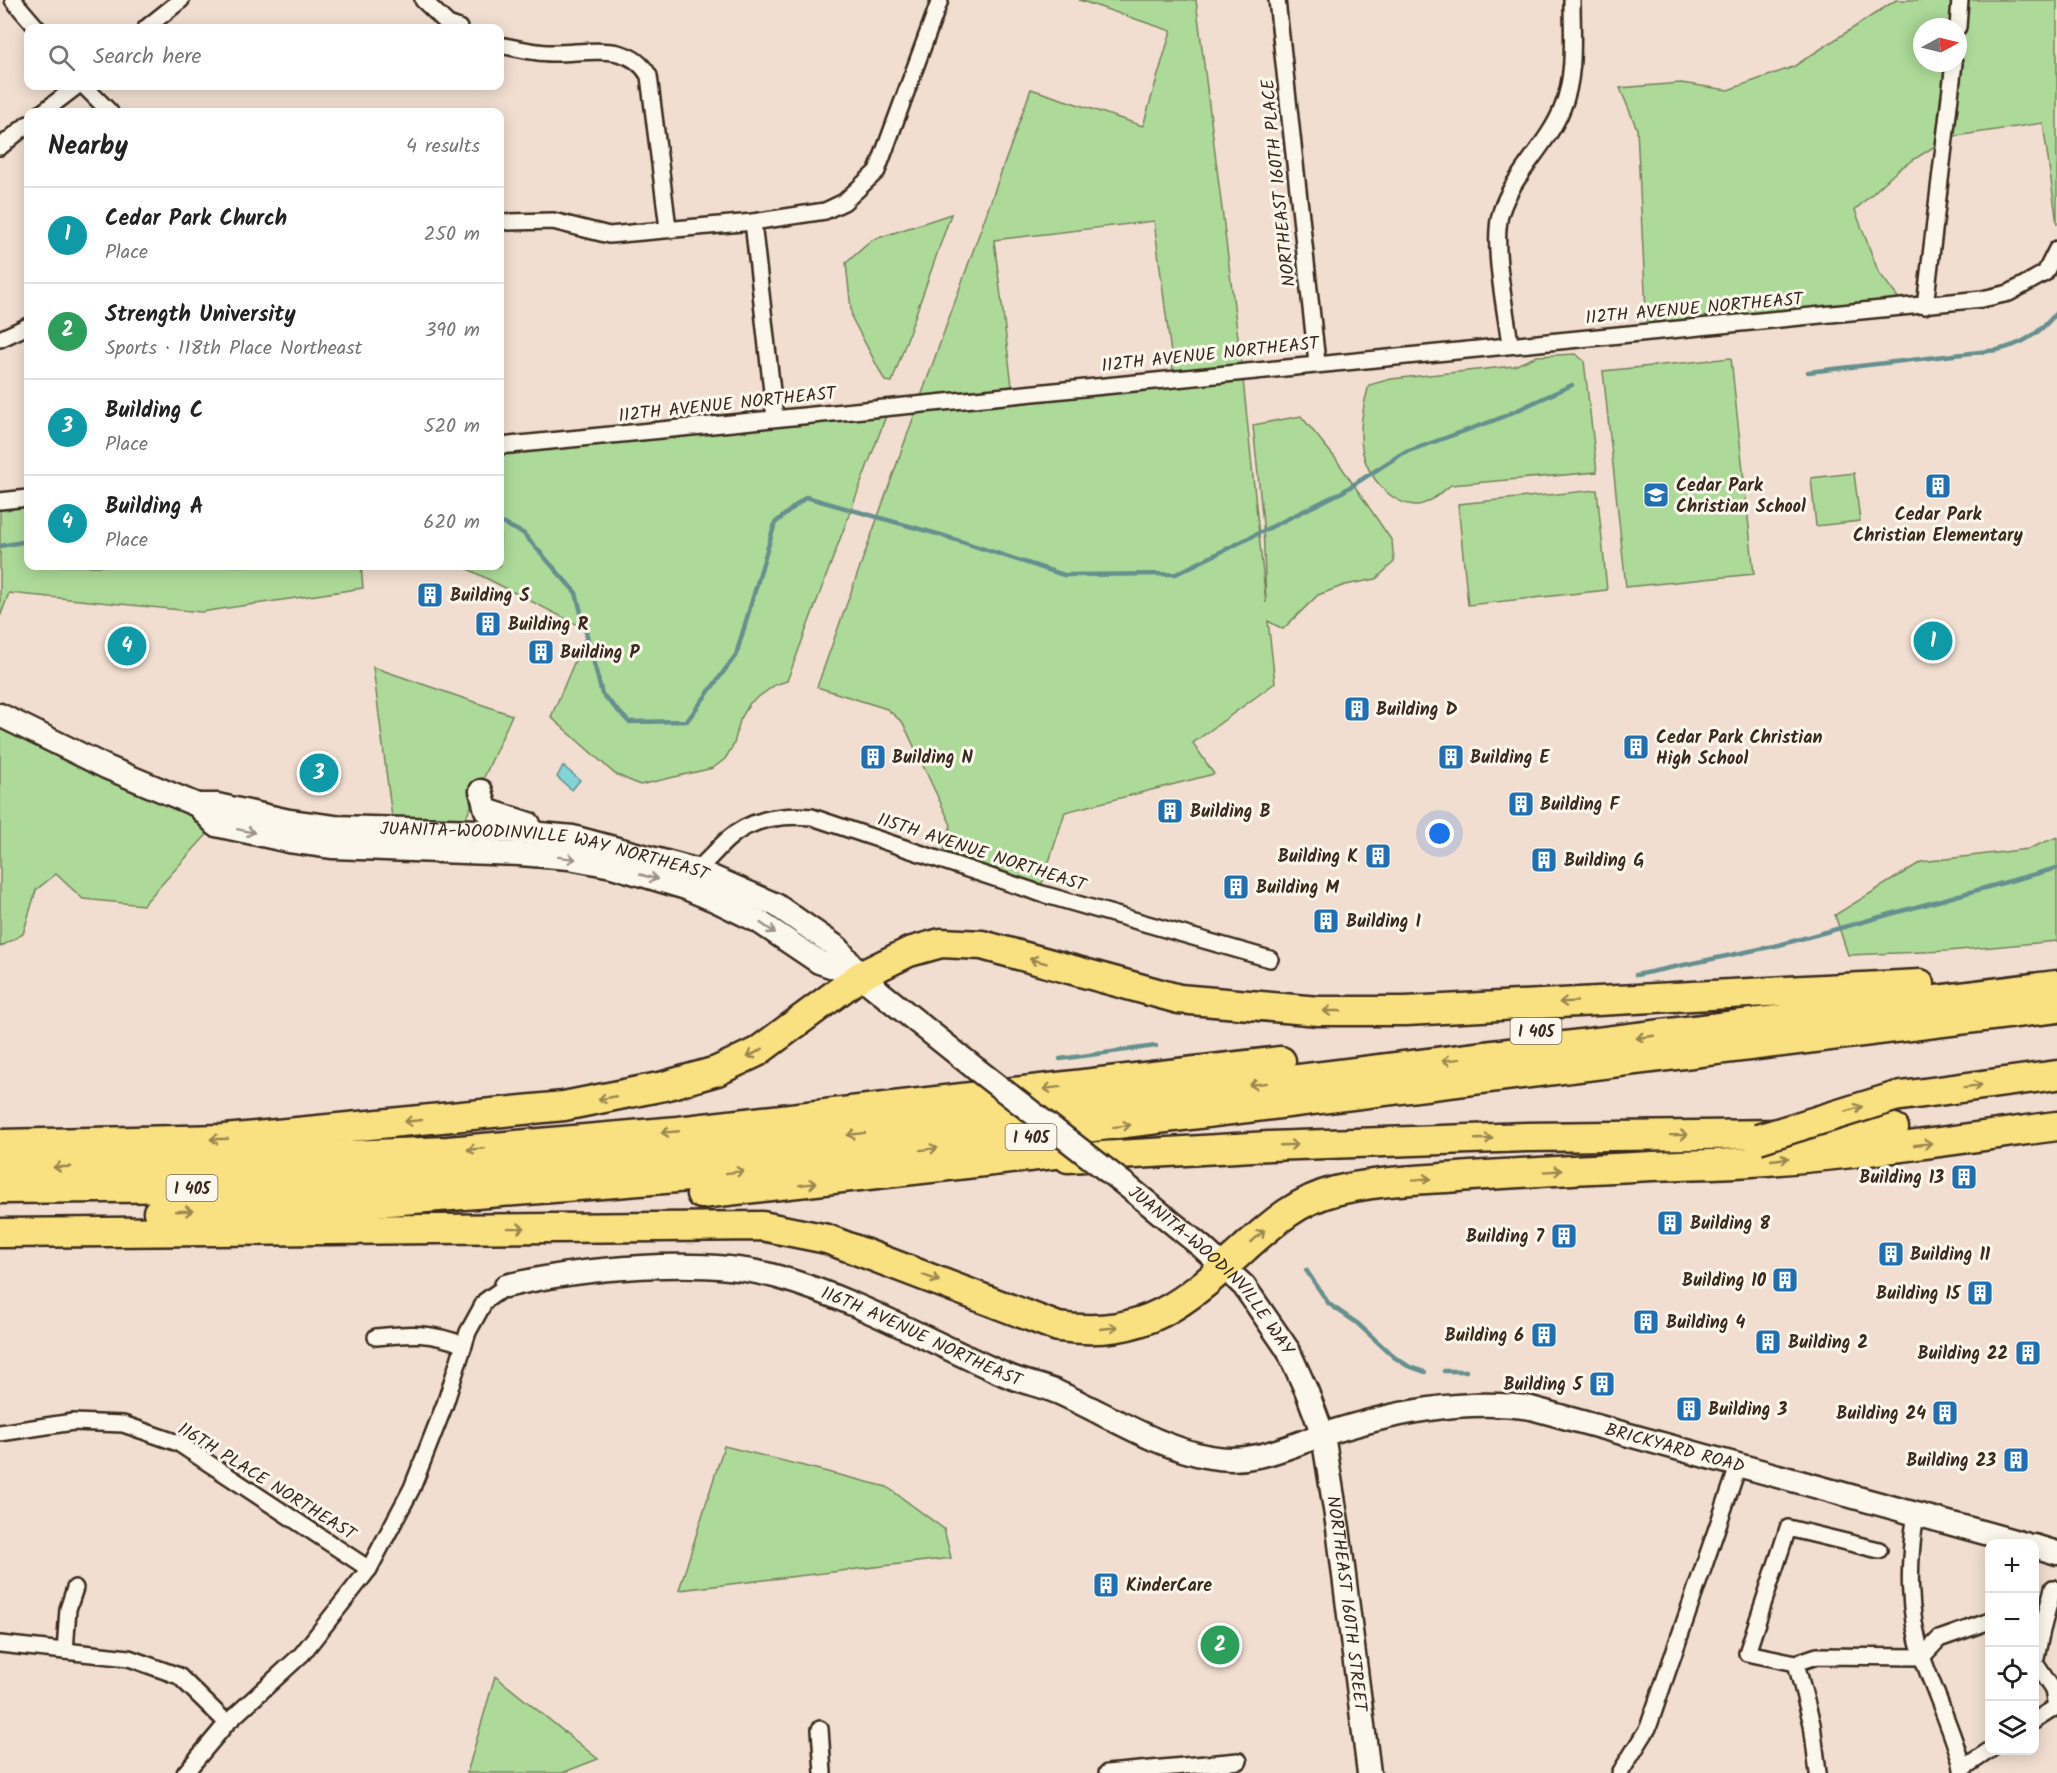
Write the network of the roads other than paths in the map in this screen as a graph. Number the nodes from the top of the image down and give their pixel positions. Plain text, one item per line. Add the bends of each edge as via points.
1 (13, 0) edge
2 (181, 0) edge
3 (423, 0) edge
4 (940, 0) edge
5 (1277, 0) edge
6 (1572, 0) edge
7 (1960, 0) edge
8 (1959, 18) edge
9 (34, 24) edge
10 (151, 24) edge
11 (440, 24) edge
12 (504, 46) edge
13 (1953, 72) edge
14 (72, 90) edge
15 (88, 90) edge
16 (48, 108) edge
17 (106, 108) edge
18 (24, 127) edge
19 (0, 147) edge
20 (508, 222) dead end
21 (753, 222) junction
22 (668, 228) junction
23 (2057, 249) edge
24 (2051, 276) edge
25 (1925, 306) junction
26 (24, 328) edge
27 (0, 339) edge
28 (1510, 344) junction
29 (1317, 362) junction
30 (775, 418) junction
31 (504, 446) edge
32 (24, 498) edge
33 (0, 501) edge
34 (0, 715) edge
35 (481, 791) dead end
36 (197, 805) junction
37 (355, 828) junction
38 (573, 837) junction
39 (437, 849) junction
40 (696, 870) junction
41 (1270, 959) dead end
42 (2057, 966) edge
43 (860, 976) junction
44 (1920, 984) junction
45 (2057, 985) edge
46 (2057, 1008) edge
47 (2057, 1023) edge
48 (976, 1069) joint
49 (2057, 1075) edge
50 (2057, 1107) edge
51 (2057, 1126) edge
52 (0, 1144) edge
53 (979, 1163) junction
54 (121, 1165) junction
55 (1637, 1165) junction
56 (0, 1169) edge
57 (0, 1189) edge
58 (83, 1189) junction
59 (0, 1215) edge
60 (206, 1231) junction
61 (0, 1233) edge
62 (1225, 1266) junction
63 (506, 1286) joint
64 (376, 1336) dead end
65 (464, 1345) junction
66 (0, 1433) edge
67 (1323, 1434) junction
68 (1739, 1464) junction
69 (1916, 1513) junction
70 (2007, 1539) edge
71 (2039, 1548) edge
72 (1880, 1550) dead end
73 (2057, 1553) edge
74 (369, 1569) junction
75 (75, 1588) dead end
76 (2053, 1588) dead end
77 (1985, 1623) edge
78 (2039, 1631) edge
79 (0, 1644) edge
80 (2037, 1647) edge
81 (65, 1651) junction
82 (1922, 1657) junction
83 (1797, 1663) junction
84 (2055, 1689) edge
85 (2039, 1718) edge
86 (227, 1723) junction
87 (820, 1729) dead end
88 (1985, 1754) edge
89 (1239, 1761) dead end
90 (1963, 1771) edge
91 (1144, 1772) edge
92 (185, 1773) edge
93 (823, 1773) edge
94 (1107, 1773) edge
95 (1369, 1773) edge
96 (1620, 1773) edge
97 (1818, 1773) edge

1 - 9 street
2 - 10 street
3 - 11 street
4 - 21 street via 877,171 844,202 825,211
5 - 29 street, NORTHEAST 160TH PLACE
6 - 28 street via 1572,54 1562,110 1500,213 1498,239
7 - 8 street
12 - 22 street via 548,53 617,52 642,62 649,76
13 - 25 street
14 - 16 street
15 - 17 street
18 - 19 street
20 - 22 street via 553,220 609,235
21 - 22 street
21 - 30 street
23 - 24 street
24 - 25 street, 112TH AVENUE NORTHEAST via 2009,293
25 - 28 street, 112TH AVENUE NORTHEAST
26 - 27 street
28 - 29 street, 112TH AVENUE NORTHEAST
29 - 30 street, 112TH AVENUE NORTHEAST
30 - 31 street, 112TH AVENUE NORTHEAST
32 - 33 street
34 - 36 main road, JUANITA-WOODINVILLE WAY NORTHEAST via 106,767
35 - 38 main road via 486,810
36 - 37 main road, JUANITA-WOODINVILLE WAY NORTHEAST
36 -> 39 main road, JUANITA-WOODINVILLE WAY NORTHEAST via 216,825 289,841 333,847
37 - 38 main road, JUANITA-WOODINVILLE WAY NORTHEAST
37 - 39 main road via 381,836 422,840
38 - 39 main road via 534,844 455,841
38 - 40 main road, JUANITA-WOODINVILLE WAY NORTHEAST
39 -> 43 main road, JUANITA-WOODINVILLE WAY NORTHEAST via 569,858 686,888 758,921 819,962
40 - 41 street, 115TH AVENUE NORTHEAST via 729,838 766,818 812,817 1039,893
40 - 43 main road, JUANITA-WOODINVILLE WAY NORTHEAST via 776,905 838,948
42 - 44 highway, I 405
44 -> 43 highway via 1406,1011 1319,1011 1179,999 962,942 909,952
43 - 48 main road, JUANITA-WOODINVILLE WAY NORTHEAST
43 -> 52 highway via 757,1053 717,1071 575,1104 225,1139
44 -> 54 highway, I 405 via 678,1131 448,1152
45 -> 58 highway, I 405 via 692,1153 302,1182
59 -> 46 highway, I 405 via 340,1205 689,1177
47 - 53 highway, I 405
48 - 62 main road, JUANITA-WOODINVILLE WAY, bridge
55 -> 49 highway, bridge via 1731,1147 1894,1097
53 -> 50 highway via 1292,1145 1880,1130
55 -> 51 highway via 1714,1164 1823,1154
60 -> 53 highway, I 405 via 753,1190
54 -> 56 highway, I 405
54 - 58 highway, I 405
62 -> 55 highway via 1281,1215 1333,1192 1392,1181
57 - 58 highway, I 405
60 - 61 highway, I 405
60 -> 62 highway via 762,1226 827,1239 1058,1327 1086,1330 1157,1317 1196,1293
62 - 67 main road, JUANITA-WOODINVILLE WAY via 1244,1286 1288,1350
63 - 65 street via 485,1301
63 - 67 main road, 116TH AVENUE NORTHEAST via 589,1272 685,1265 777,1277 852,1303 1009,1376 1056,1392 1185,1450 1238,1459 1283,1451
64 - 65 street via 438,1335
65 - 74 street via 412,1488
66 - 74 street, 116TH PLACE NORTHEAST via 73,1422 123,1424 178,1443
67 - 68 main road, BRICKYARD ROAD via 1401,1413 1504,1404
67 - 95 main road, NORTHEAST 160TH STREET
68 - 69 main road, BRICKYARD ROAD
68 - 96 street via 1648,1728
69 - 70 main road, BRICKYARD ROAD
69 - 82 street via 1909,1557 1909,1591
71 - 73 main road
72 - 83 street via 1788,1528 1747,1653
74 - 86 street via 302,1654
75 - 81 street via 68,1609
76 - 78 street
77 - 82 street via 1939,1639
79 - 81 street
80 - 84 street via 2035,1663
81 - 86 street via 129,1658 179,1676
82 - 83 street via 1817,1656
82 - 90 street
83 - 97 street via 1812,1724
84 - 85 street via 2055,1707
86 - 92 street
87 - 93 street
88 - 90 street
89 - 91 street
91 - 94 street

